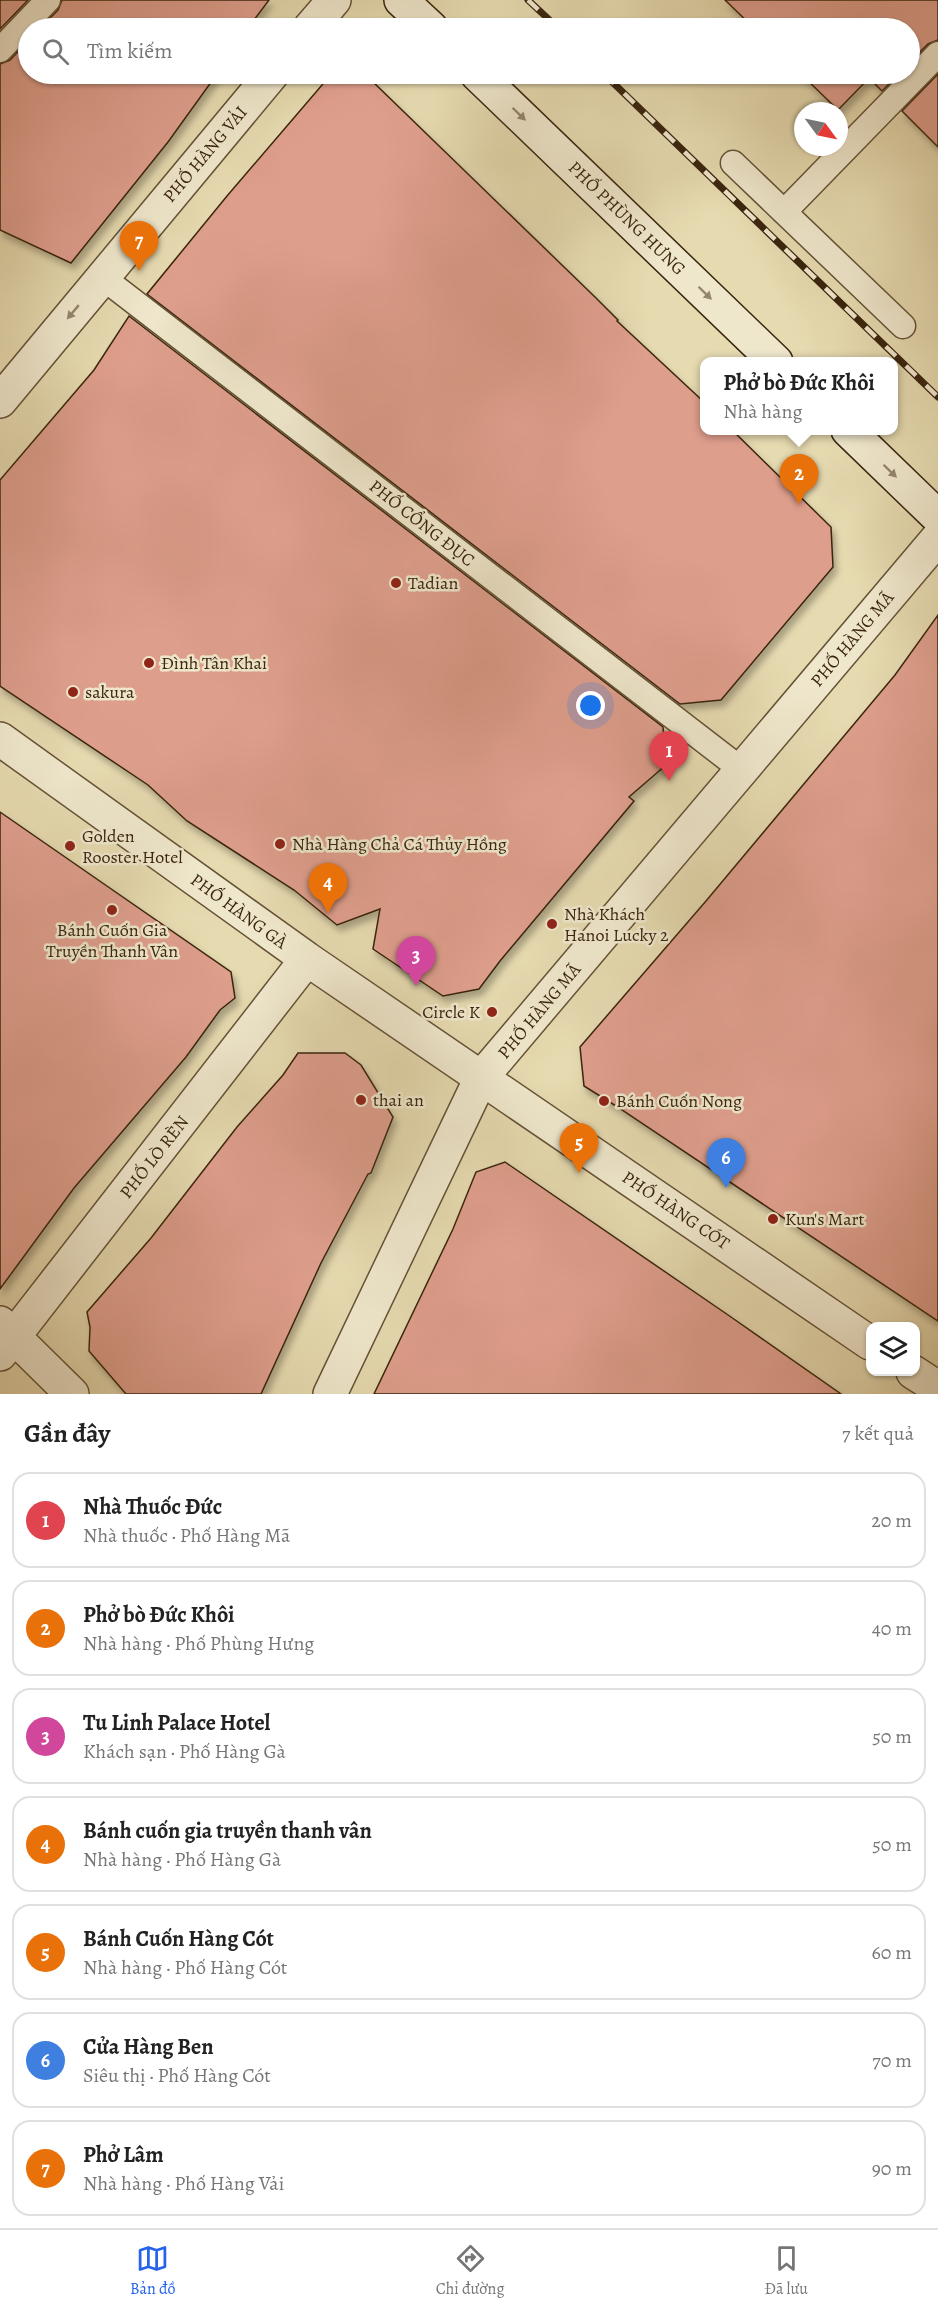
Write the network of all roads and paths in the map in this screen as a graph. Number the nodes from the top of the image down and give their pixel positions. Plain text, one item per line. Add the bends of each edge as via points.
1 (48, 0) edge
2 (334, 0) edge
3 (401, 0) edge
4 (31, 18) edge
5 (319, 18) edge
6 (420, 18) edge
7 (18, 31) edge
8 (0, 50) edge
9 (938, 54) edge
10 (920, 72) edge
11 (264, 84) edge
12 (487, 84) edge
13 (909, 84) edge
14 (734, 163) dead end
15 (784, 212) junction
16 (102, 278) junction
17 (903, 326) dead end
18 (771, 357) edge
19 (0, 401) edge
20 (853, 435) edge
21 (938, 518) edge
22 (938, 538) edge
23 (0, 739) edge
24 (742, 770) junction
25 (307, 959) junction
26 (482, 1078) junction
27 (5, 1338) edge
28 (866, 1339) edge
29 (920, 1376) edge
30 (938, 1388) edge
31 (72, 1394) edge
32 (330, 1394) edge

1 - 4 lane
2 - 5 street
3 - 6 street
7 - 8 lane
9 - 10 lane
11 - 16 street, PHỐ HÀNG VẢI
12 -> 18 street, PHỐ PHÙNG HƯNG
13 - 15 lane
14 - 15 lane
15 - 17 lane
16 -> 19 street, PHỐ HÀNG VẢI
16 - 24 lane, PHỐ CỔNG ĐỤC
20 -> 21 street
22 - 24 street, PHỐ HÀNG MÃ
23 - 25 street, PHỐ HÀNG GÀ
24 - 26 street, PHỐ HÀNG MÃ
25 - 26 street, PHỐ HÀNG GÀ
25 - 27 street, PHỐ LÒ RÈN
26 - 28 street, PHỐ HÀNG CÓT
26 - 32 street, PHỐ HÀNG MÃ
27 - 31 street
29 - 30 street

